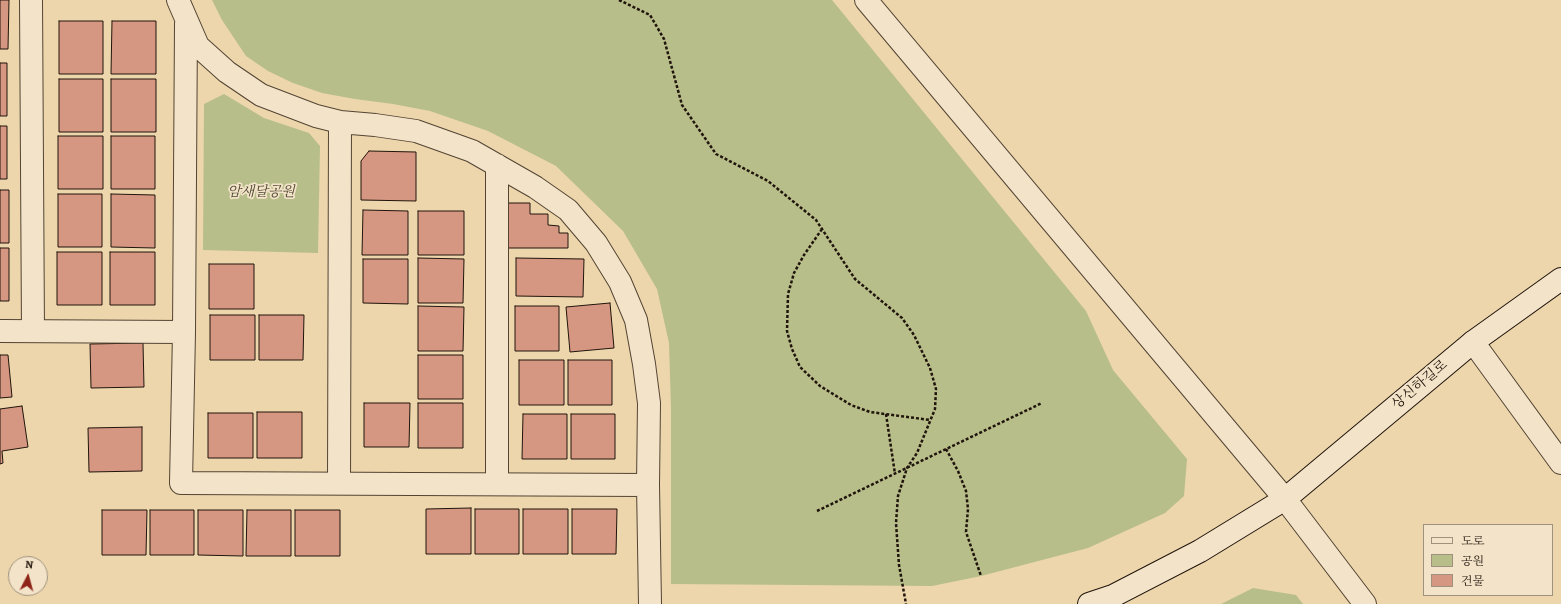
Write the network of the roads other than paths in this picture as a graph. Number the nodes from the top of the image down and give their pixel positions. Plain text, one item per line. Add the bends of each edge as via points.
1 (31, 0) edge
2 (866, 0) edge
3 (182, 10) edge
4 (340, 122) junction
5 (496, 165) junction
6 (1561, 279) edge
7 (0, 331) edge
8 (33, 331) junction
9 (184, 332) junction
10 (1473, 342) junction
11 (1561, 463) edge
12 (339, 483) junction
13 (497, 484) junction
14 (648, 484) junction
15 (1285, 499) junction
16 (650, 604) edge
17 (1089, 604) edge
18 (1365, 604) edge

1 - 8 street
2 - 15 street
3 - 4 street via 198,46 227,72 261,95 316,116
3 - 9 street
4 - 5 street via 416,131 472,151
4 - 12 street
5 - 13 street
5 - 14 street via 535,187 568,210 596,243 620,282 636,320 644,364 649,403
6 - 10 street, 상신하길로
7 - 8 street
8 - 9 street
9 - 12 street via 182,483
10 - 11 street
10 - 15 street, 상신하길로
12 - 13 street
13 - 14 street
14 - 16 street
15 - 17 street, 상신하길로 via 1200,551 1114,596
15 - 18 street

